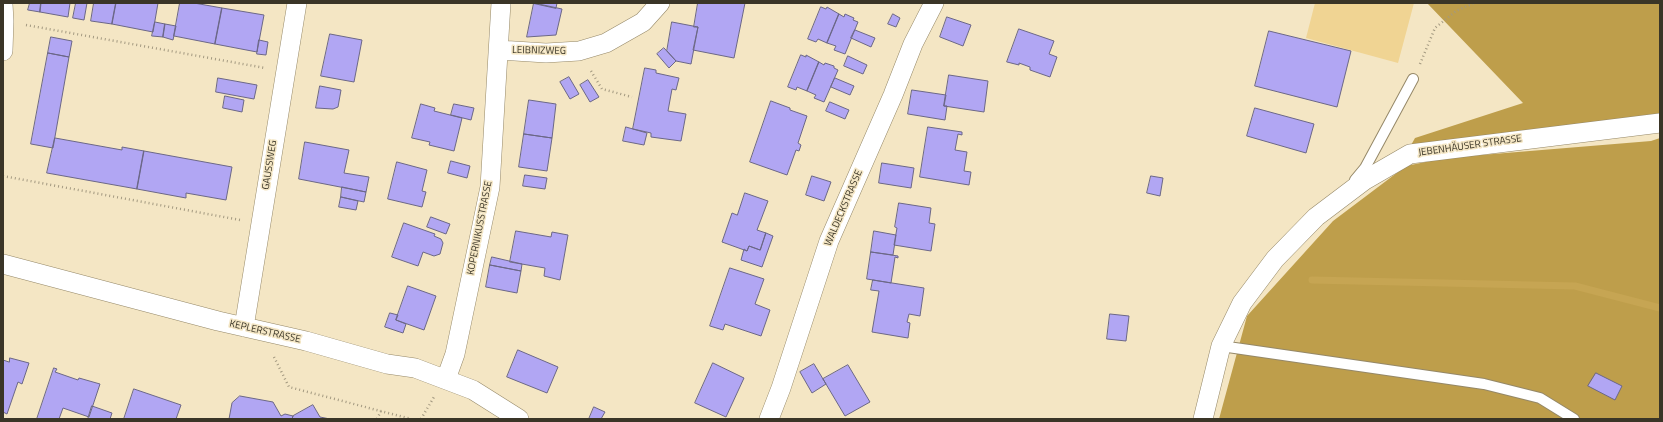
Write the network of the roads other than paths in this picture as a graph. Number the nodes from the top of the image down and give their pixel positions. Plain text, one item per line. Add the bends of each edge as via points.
1 (297, 3) edge
2 (501, 3) edge
3 (660, 3) edge
4 (934, 3) edge
5 (4, 12) edge
6 (499, 50) junction
7 (3, 51) edge
8 (1413, 79) road end
9 (1660, 122) edge
10 (1316, 217) junction
11 (3, 264) edge
12 (252, 329) junction
13 (1221, 346) junction
14 (446, 379) junction
15 (518, 419) edge
16 (769, 419) edge
17 (1203, 419) edge
18 (1574, 419) edge

1 - 12 street, GAUSSWEG via 260,224
2 - 6 street, KOPERNIKUSSTRASSE
3 - 6 street, LEIBNIZWEG via 643,22 606,43 579,51 546,53
4 - 16 street, WALDECKSTRASSE via 913,44 829,241
5 - 7 street
6 - 14 street, KOPERNIKUSSTRASSE via 490,187 455,354
8 - 10 lane via 1365,168
9 - 10 street, JEBENHÄUSER STRASSE via 1410,154 1365,180
10 - 13 street, JEBENHÄUSER STRASSE via 1275,259 1242,303
11 - 12 street, KEPLERSTRASSE
12 - 14 street, KEPLERSTRASSE via 387,364 416,368
13 - 17 street, JEBENHÄUSER STRASSE
13 - 18 lane via 1484,384 1540,398
14 - 15 street, KEPLERSTRASSE via 473,390

